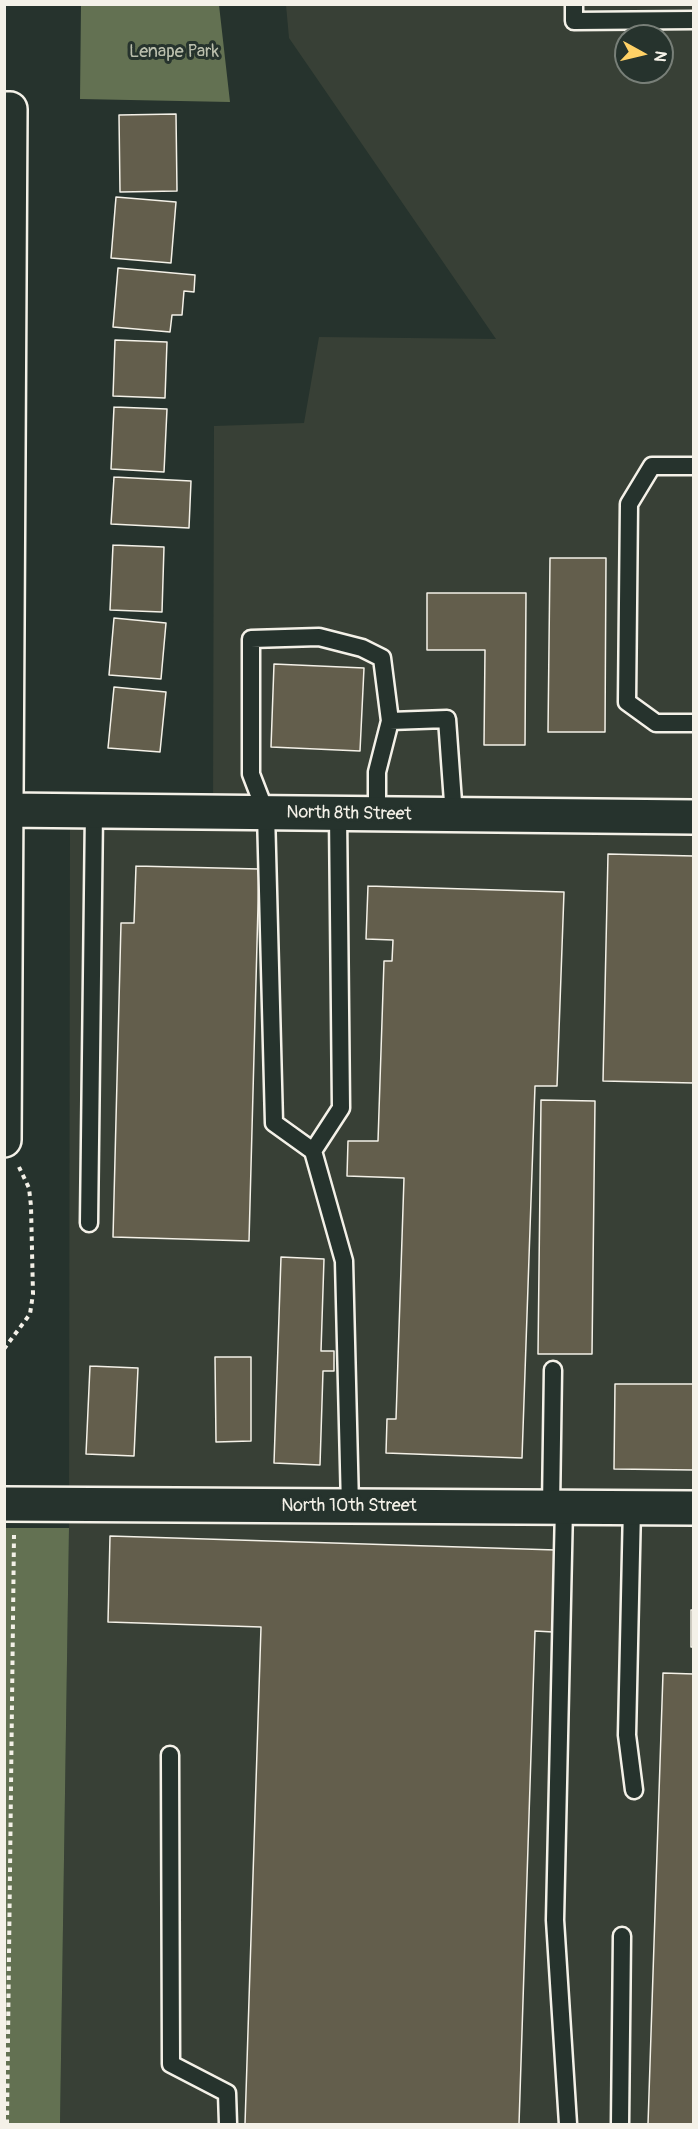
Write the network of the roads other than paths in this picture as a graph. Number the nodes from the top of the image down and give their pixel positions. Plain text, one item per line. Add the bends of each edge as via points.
1 (574, 4) edge
2 (693, 20) edge
3 (7, 109) edge
4 (6, 463) edge
5 (693, 466) edge
6 (390, 721) junction
7 (693, 723) edge
8 (6, 810) edge
9 (94, 811) junction
10 (266, 813) junction
11 (338, 814) junction
12 (378, 815) junction
13 (454, 816) junction
14 (693, 817) edge
15 (8, 1150) edge
16 (313, 1151) junction
17 (89, 1223) dead end
18 (553, 1370) dead end
19 (9, 1504) edge
20 (350, 1506) junction
21 (557, 1507) junction
22 (632, 1508) junction
23 (693, 1508) edge
24 (170, 1755) dead end
25 (634, 1790) dead end
26 (622, 1936) dead end
27 (228, 2124) edge
28 (568, 2124) edge
29 (620, 2124) edge

1 - 2 lane via 574,21
3 - 4 street
4 - 8 street
5 - 7 lane via 652,466 629,504 627,702 656,723
6 - 10 lane via 382,658 362,648 319,637 251,639 251,774
6 - 12 lane via 377,772
6 - 13 lane via 447,718
8 - 9 street, North 8th Street
8 - 15 street
9 - 10 street, North 8th Street
9 - 17 lane
10 - 11 street, North 8th Street
10 - 16 lane via 273,1124
11 - 12 street, North 8th Street
11 - 16 lane via 341,1108
12 - 13 street, North 8th Street
13 - 14 street, North 8th Street
16 - 20 lane via 344,1261
18 - 21 lane
19 - 20 street, North 10th Street
20 - 21 street, North 10th Street
21 - 22 street, North 10th Street
21 - 28 lane via 555,1920
22 - 23 street, North 10th Street
22 - 25 lane via 627,1735
24 - 27 lane via 171,2064 227,2093
26 - 29 lane

